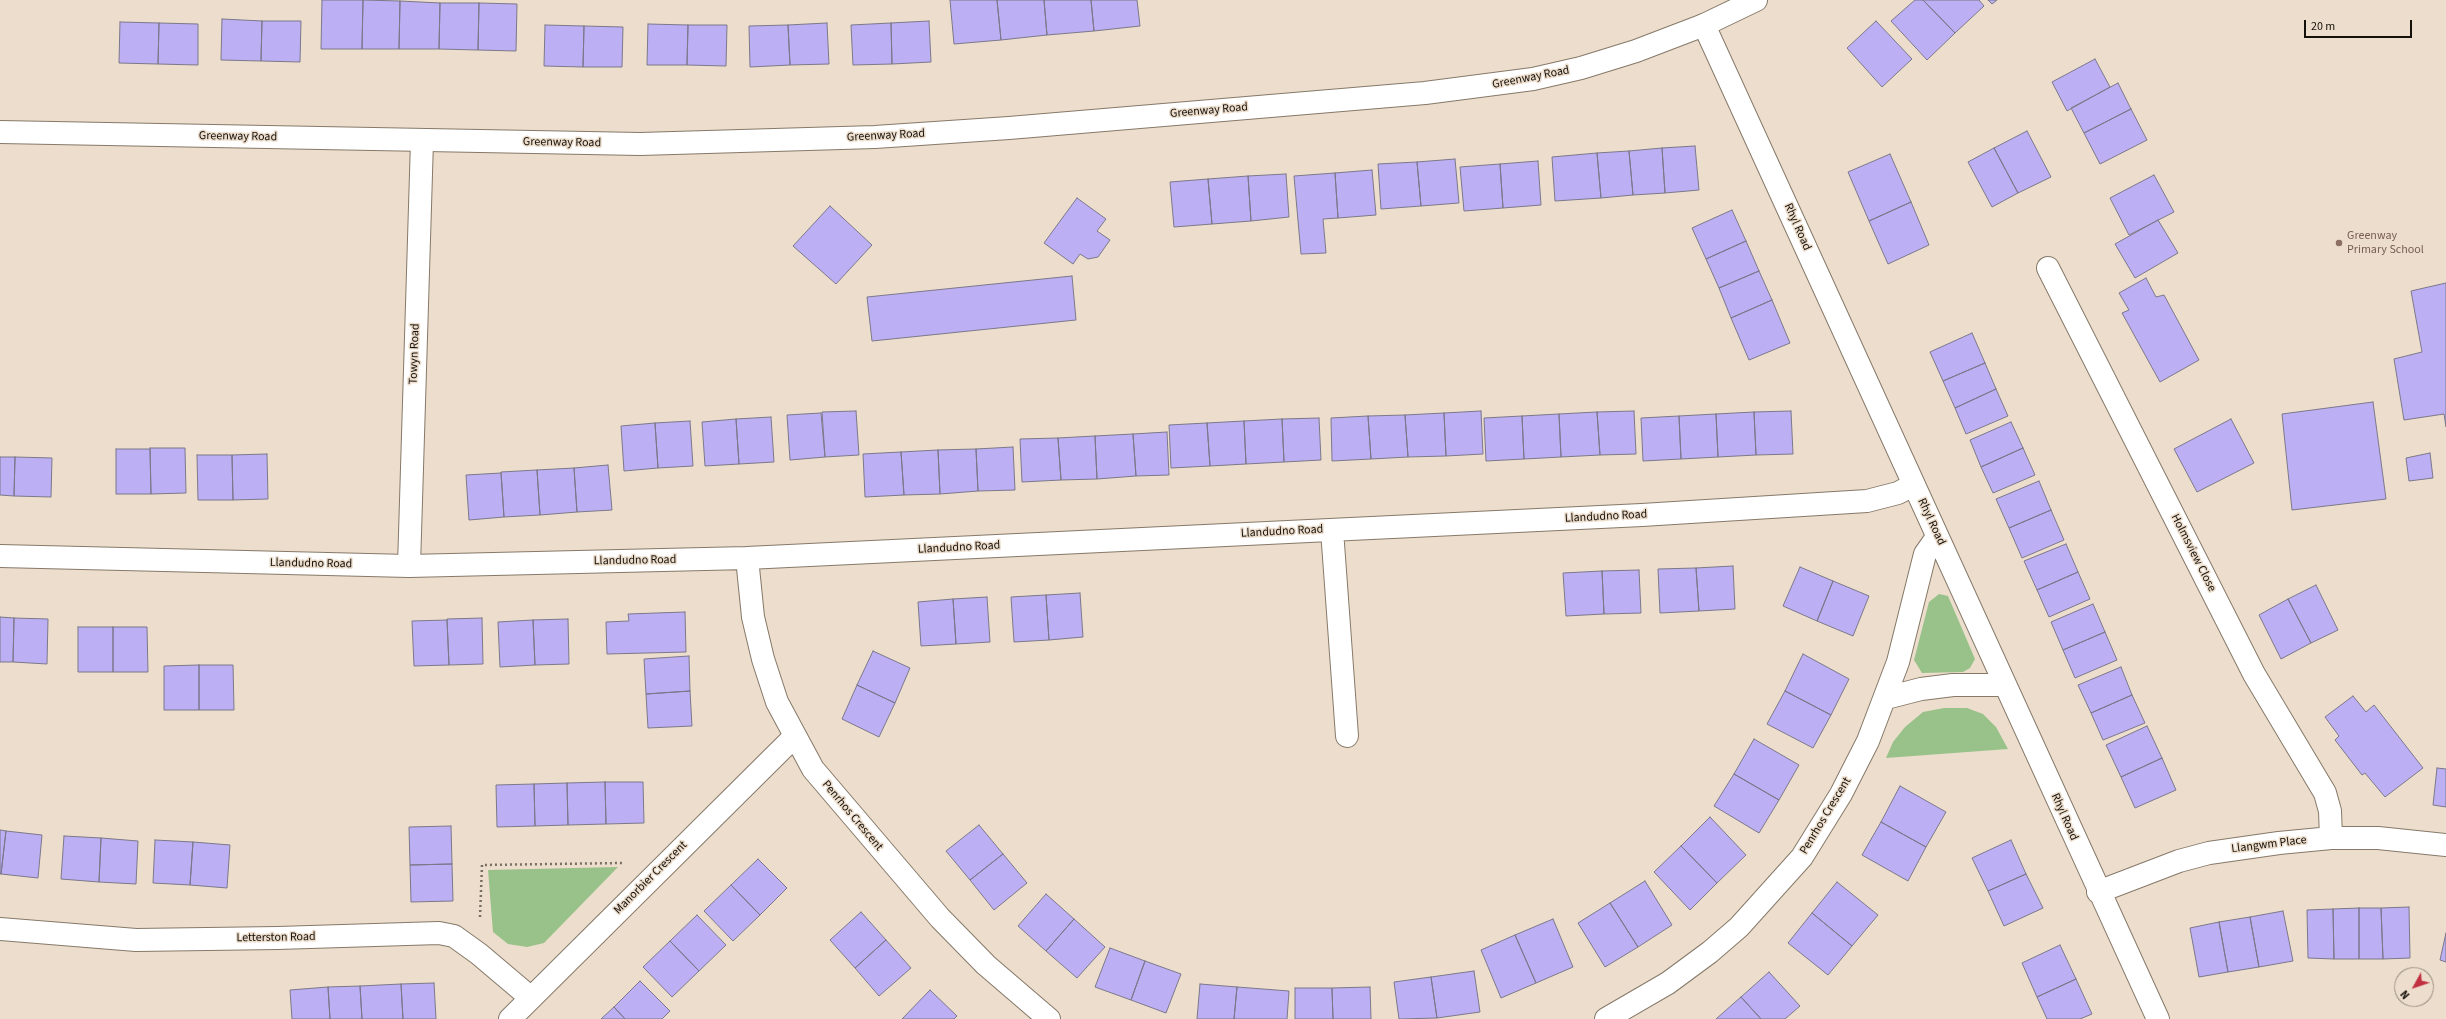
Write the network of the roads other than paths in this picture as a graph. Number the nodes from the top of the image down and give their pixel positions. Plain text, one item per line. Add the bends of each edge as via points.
1 (1756, 0) edge
2 (1704, 25) junction
3 (0, 132) edge
4 (422, 141) junction
5 (2048, 268) dead end
6 (1914, 485) junction
7 (1332, 530) junction
8 (1937, 537) junction
9 (0, 556) edge
10 (747, 558) junction
11 (409, 566) junction
12 (2005, 686) junction
13 (1886, 698) junction
14 (1347, 736) dead end
15 (794, 737) junction
16 (2331, 838) junction
17 (2446, 845) edge
18 (2098, 892) junction
19 (0, 929) edge
20 (530, 998) junction
21 (510, 1019) edge
22 (1049, 1019) edge
23 (1606, 1019) edge
24 (2158, 1019) edge

1 - 2 street, Greenway Road
2 - 4 street, Greenway Road via 1581,68 1494,86 1016,128 867,138 640,144
2 - 6 street, Rhyl Road
3 - 4 street, Greenway Road
4 - 11 street, Towyn Road
5 - 16 street, Holmsview Close via 2254,674 2325,793 2330,811
6 - 7 street, Llandudno Road via 1898,493 1867,501
6 - 8 street, Rhyl Road
7 - 10 street, Llandudno Road
7 - 14 street
8 - 12 street, Rhyl Road
8 - 13 street, Penrhos Crescent via 1925,554 1907,629
9 - 11 street, Llandudno Road
10 - 11 street, Llandudno Road
10 - 15 street, Penrhos Crescent via 753,617 763,658 777,702
12 - 13 street via 1953,685 1916,690
12 - 18 street, Rhyl Road
13 - 23 street, Penrhos Crescent via 1857,765 1802,857 1739,927 1710,952 1668,983
15 - 20 street, Manorbier Crescent
15 - 22 street, Penrhos Crescent via 813,769 834,796 940,918 986,965
16 - 17 street, Llangwm Place via 2378,838
16 - 18 street, Llangwm Place via 2209,853 2179,861
18 - 24 street, Rhyl Road
19 - 20 street, Letterston Road via 136,940 439,933 454,936
20 - 21 street, Manorbier Crescent

